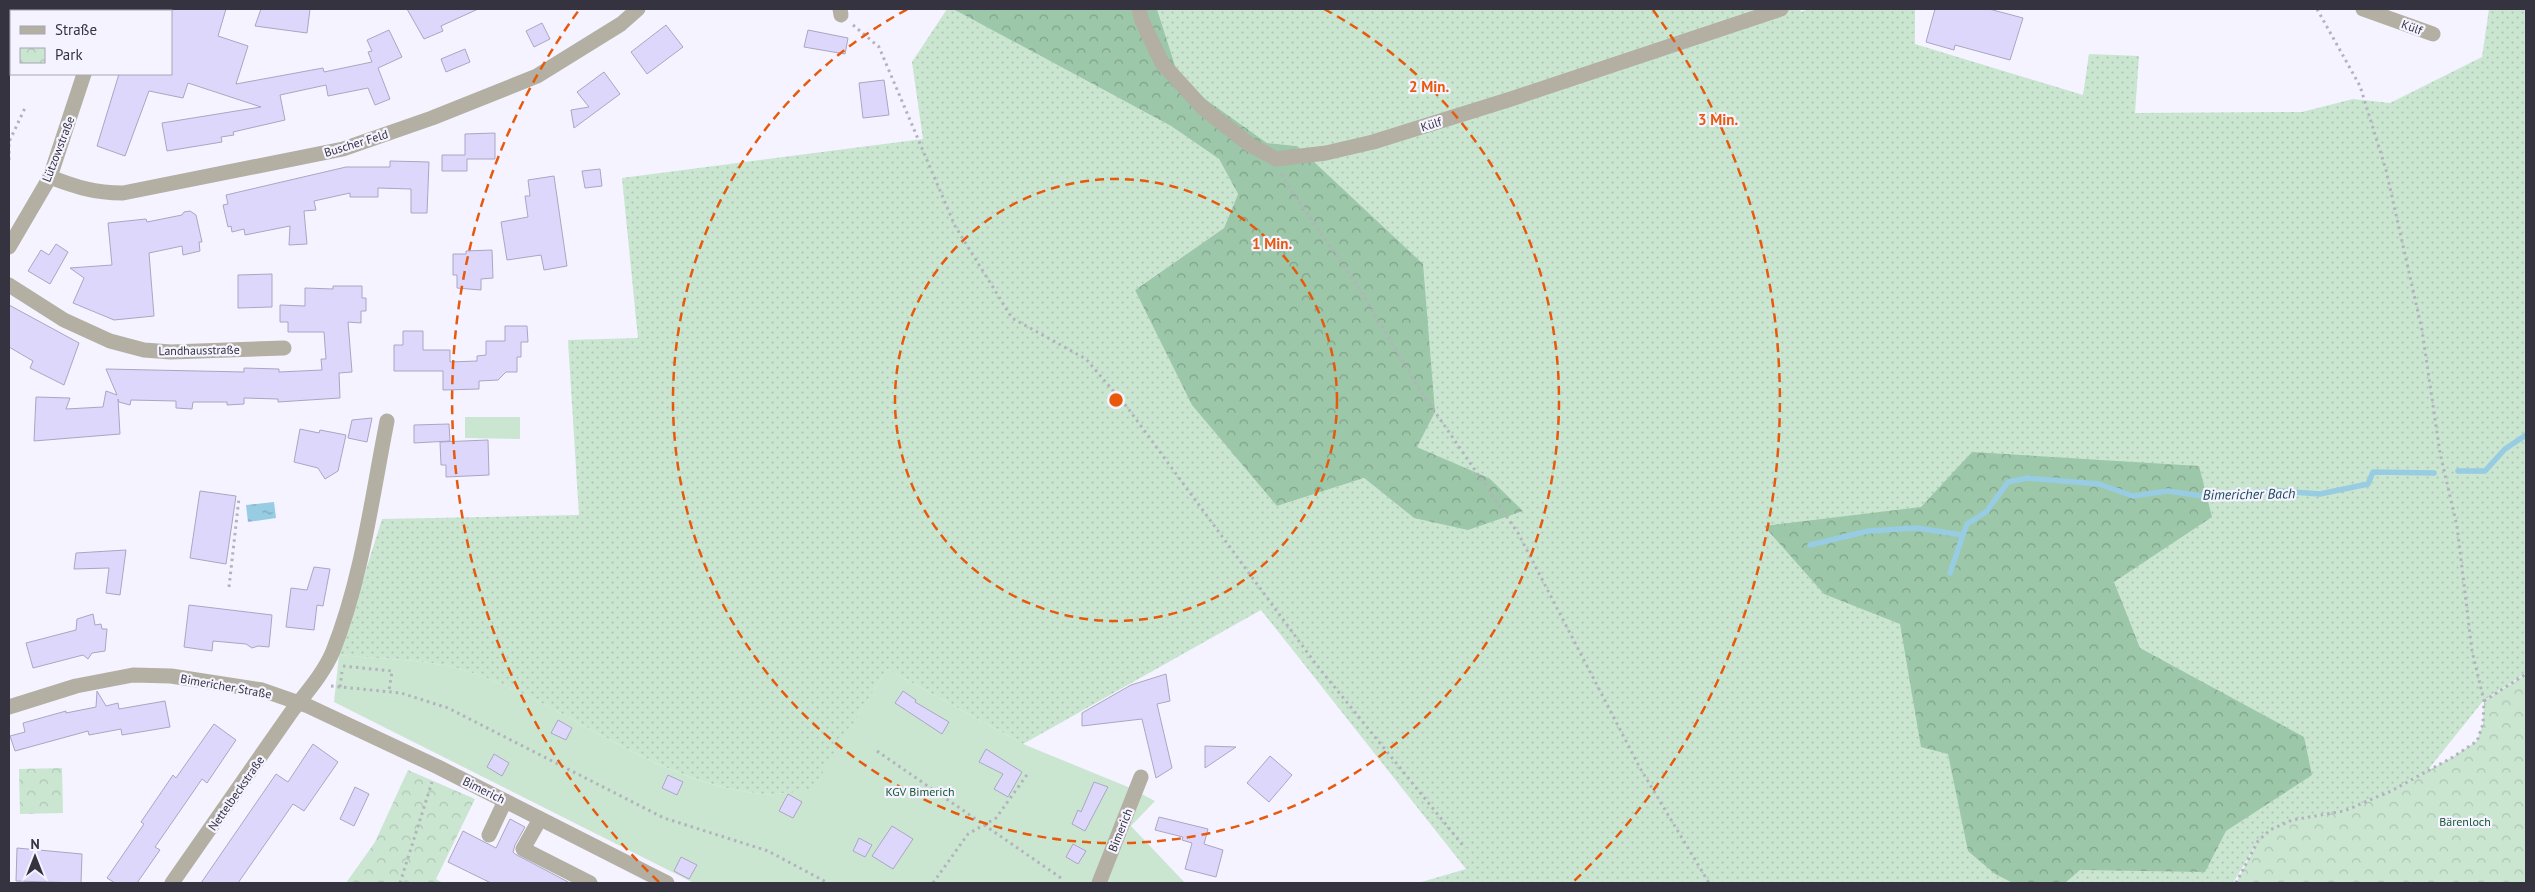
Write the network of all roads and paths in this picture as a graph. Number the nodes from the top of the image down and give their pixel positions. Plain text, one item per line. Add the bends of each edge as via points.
1 (638, 9) edge
2 (1139, 9) edge
3 (1781, 9) edge
4 (2317, 9) edge
5 (2362, 9) edge
6 (841, 12) edge
7 (2433, 34) dead end
8 (84, 75) edge
9 (25, 108) dead end
10 (1276, 159) junction
11 (9, 160) edge
12 (50, 177) junction
13 (9, 247) edge
14 (9, 285) edge
15 (284, 348) dead end
16 (387, 421) dead end
17 (239, 498) dead end
18 (229, 586) dead end
19 (2526, 674) edge
20 (312, 686) junction
21 (340, 686) junction
22 (389, 691) junction
23 (2484, 701) junction
24 (299, 702) junction
25 (9, 706) edge
26 (877, 751) dead end
27 (438, 768) junction
28 (1029, 772) dead end
29 (1141, 777) dead end
30 (506, 801) junction
31 (540, 818) junction
32 (982, 824) junction
33 (489, 834) dead end
34 (1465, 848) dead end
35 (1061, 878) dead end
36 (172, 883) edge
37 (400, 883) edge
38 (590, 883) edge
39 (667, 883) edge
40 (828, 883) edge
41 (933, 883) edge
42 (1099, 883) edge
43 (1709, 883) edge
44 (2236, 883) edge

1 - 12 street, Buscher Feld via 621,24 537,76 343,149 123,193 82,190
2 - 10 street via 1162,63 1203,108 1250,145
3 - 10 street, Külf via 1382,139 1326,153
4 - 23 path via 2360,86 2386,170 2422,330 2440,453 2461,553 2472,651
5 - 7 street, Külf
6 - 34 path via 879,47 955,226 1012,318 1086,359 1121,400 1315,662
8 - 12 street, Lützowstraße
9 - 11 path via 9,142
10 - 43 path via 1286,183 1357,285 1416,384 1518,533 1640,768
12 - 13 street, Lützowstraße
14 - 15 street, Landhausstraße via 64,320 110,341 144,350
16 - 20 street via 353,587 333,653
17 - 18 path
19 - 23 path
20 - 21 path
20 - 24 street
21 - 22 path
21 - 22 path via 343,666 392,671
22 - 40 path via 448,708 664,818 768,851
23 - 44 path via 2483,724 2477,741 2392,792 2344,812 2292,820 2270,830 2258,841
24 - 25 street, Bimericher Straße via 262,690 154,674 76,686
24 - 27 street, Bimerich
24 - 36 street, Nettelbeckstraße
26 - 32 path
27 - 30 street, Bimerich
27 - 37 path
28 - 32 path via 996,818
29 - 42 street, Bimerich
30 - 31 street, Bimerich
30 - 33 street
31 - 38 street via 524,849
31 - 39 street, Bimerich
32 - 35 path
32 - 41 path via 968,834

